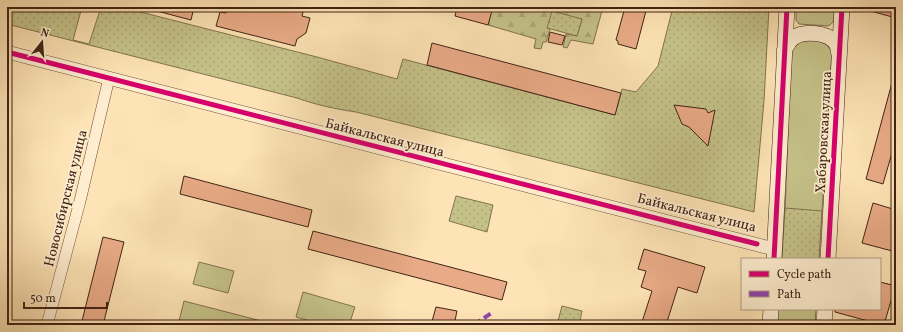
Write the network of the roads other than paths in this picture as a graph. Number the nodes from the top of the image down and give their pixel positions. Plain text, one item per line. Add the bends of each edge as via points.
1 (787, 7) edge
2 (842, 7) edge
3 (7, 52) edge
4 (784, 52) junction
5 (839, 54) junction
6 (110, 78) junction
7 (774, 254) edge
8 (828, 258) edge
9 (771, 310) edge
10 (825, 310) edge
11 (47, 325) edge
12 (770, 325) edge
13 (824, 325) edge

1 - 4 main road
2 - 5 main road, Хабаровская улица
3 - 6 street, Байкальская улица
4 - 5 main road via 793,38 810,33 830,38 836,44
4 - 7 main road
5 - 8 main road, Хабаровская улица
6 - 7 street, Байкальская улица
6 - 11 street, Новосибирская улица
9 - 12 main road
10 - 13 main road

